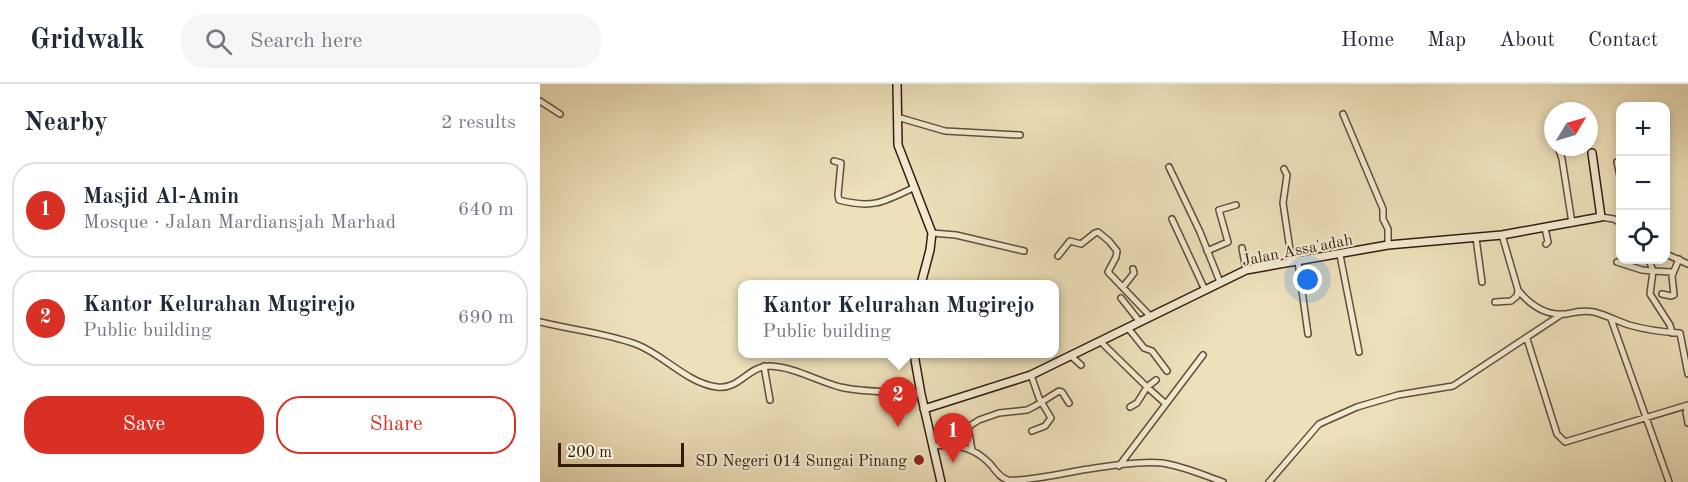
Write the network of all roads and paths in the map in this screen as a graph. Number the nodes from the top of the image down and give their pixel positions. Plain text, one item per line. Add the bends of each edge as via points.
1 (897, 84) edge
2 (540, 101) edge
3 (560, 114) dead end
4 (1343, 114) dead end
5 (897, 117) junction
6 (1020, 135) dead end
7 (1561, 156) edge
8 (1592, 156) edge
9 (834, 161) dead end
10 (1169, 167) dead end
11 (1284, 169) dead end
12 (915, 187) junction
13 (1236, 205) dead end
14 (1601, 217) junction
15 (1172, 219) dead end
16 (1616, 220) edge
17 (1572, 222) junction
18 (1545, 228) junction
19 (932, 233) junction
20 (1502, 235) junction
21 (1476, 238) junction
22 (1546, 244) dead end
23 (1388, 245) junction
24 (1242, 248) dead end
25 (1024, 251) dead end
26 (1207, 251) junction
27 (1340, 255) junction
28 (1058, 256) dead end
29 (1670, 256) edge
30 (1679, 259) junction
31 (1295, 263) junction
32 (1623, 264) edge
33 (1650, 264) edge
34 (1688, 264) edge
35 (1133, 269) dead end
36 (1246, 270) junction
37 (1653, 271) junction
38 (1672, 272) junction
39 (922, 280) edge
40 (1220, 282) junction
41 (1482, 282) dead end
42 (1123, 286) junction
43 (1205, 290) junction
44 (1518, 290) junction
45 (1662, 294) dead end
46 (1121, 298) dead end
47 (1495, 302) dead end
48 (1562, 314) junction
49 (1151, 316) junction
50 (1611, 319) junction
51 (540, 322) edge
52 (1140, 322) junction
53 (1128, 328) junction
54 (1672, 333) junction
55 (1680, 333) junction
56 (1688, 333) edge
57 (1308, 334) dead end
58 (1527, 339) junction
59 (1100, 340) junction
60 (1359, 352) dead end
61 (1071, 356) junction
62 (1203, 356) dead end
63 (915, 358) edge
64 (1081, 365) dead end
65 (764, 366) junction
66 (1167, 371) dead end
67 (1688, 374) edge
68 (1031, 375) junction
69 (1155, 380) dead end
70 (1147, 387) junction
71 (921, 394) junction
72 (770, 400) dead end
73 (1042, 403) junction
74 (1069, 404) dead end
75 (1166, 404) junction
76 (1688, 406) edge
77 (1130, 407) dead end
78 (924, 409) junction
79 (1645, 418) junction
80 (1688, 423) edge
81 (1032, 431) dead end
82 (934, 446) junction
83 (972, 450) junction
84 (1119, 466) junction
85 (941, 482) edge
86 (1223, 482) edge
87 (1269, 482) edge
88 (1669, 482) edge

1 - 5 street
2 - 3 street
4 - 23 street via 1383,209
5 - 6 street via 945,131
5 - 12 street via 898,145
7 - 17 street
8 - 14 street
9 - 12 street via 841,163 839,200 874,204
10 - 26 street
11 - 31 street via 1284,213
12 - 19 street
13 - 26 street via 1220,210 1228,242
14 - 16 street
14 - 17 street, Jalan Assa'adah
15 - 43 street
17 - 18 street, Jalan Assa'adah
18 - 20 street, Jalan Assa'adah
18 - 22 street
19 - 25 street
19 - 39 street
20 - 21 street, Jalan Assa'adah
20 - 44 street
21 - 23 street, Jalan Assa'adah
21 - 41 street
23 - 27 street, Jalan Assa'adah
24 - 36 street
26 - 40 street
27 - 31 street, Jalan Assa'adah
27 - 60 street
28 - 42 street via 1070,241 1081,244 1098,232 1116,248 1116,257 1108,270
29 - 30 street
30 - 34 street
30 - 38 street
31 - 36 street, Jalan Assa'adah
31 - 57 street
32 - 37 street
33 - 37 street
35 - 42 street
36 - 40 street, Jalan Assa'adah
37 - 38 street
37 - 54 street via 1650,294
38 - 45 street via 1674,294
40 - 43 street, Jalan Assa'adah
42 - 49 street
43 - 49 street, Jalan Assa'adah
44 - 47 street via 1514,299
44 - 48 street via 1536,308
46 - 52 street
48 - 50 street via 1592,312
48 - 58 street
49 - 52 street, Jalan Assa'adah
50 - 54 street
50 - 79 street
51 - 65 street via 638,345 716,387 734,385
52 - 53 street, Jalan Assa'adah
53 - 59 street, Jalan Assa'adah
53 - 66 street
54 - 55 street
55 - 56 street
55 - 67 street
58 - 79 street via 1562,440 1568,442
58 - 87 street via 1453,386 1398,395 1319,424
59 - 61 street, Jalan Assa'adah
59 - 70 street
61 - 64 street
61 - 68 street, Jalan Assa'adah
62 - 75 street
63 - 71 street
65 - 71 street via 851,389
65 - 72 street
68 - 73 street
68 - 78 street, Jalan Assa'adah
69 - 70 street
70 - 75 street
70 - 77 street
71 - 78 street
73 - 74 street via 1061,391
73 - 81 street via 1051,418 1045,426
73 - 83 street via 969,424
75 - 84 street
76 - 79 street
76 - 80 street
78 - 82 street
79 - 88 street
82 - 83 street via 952,444
82 - 85 street
83 - 84 street via 1009,481
84 - 86 street via 1161,463

